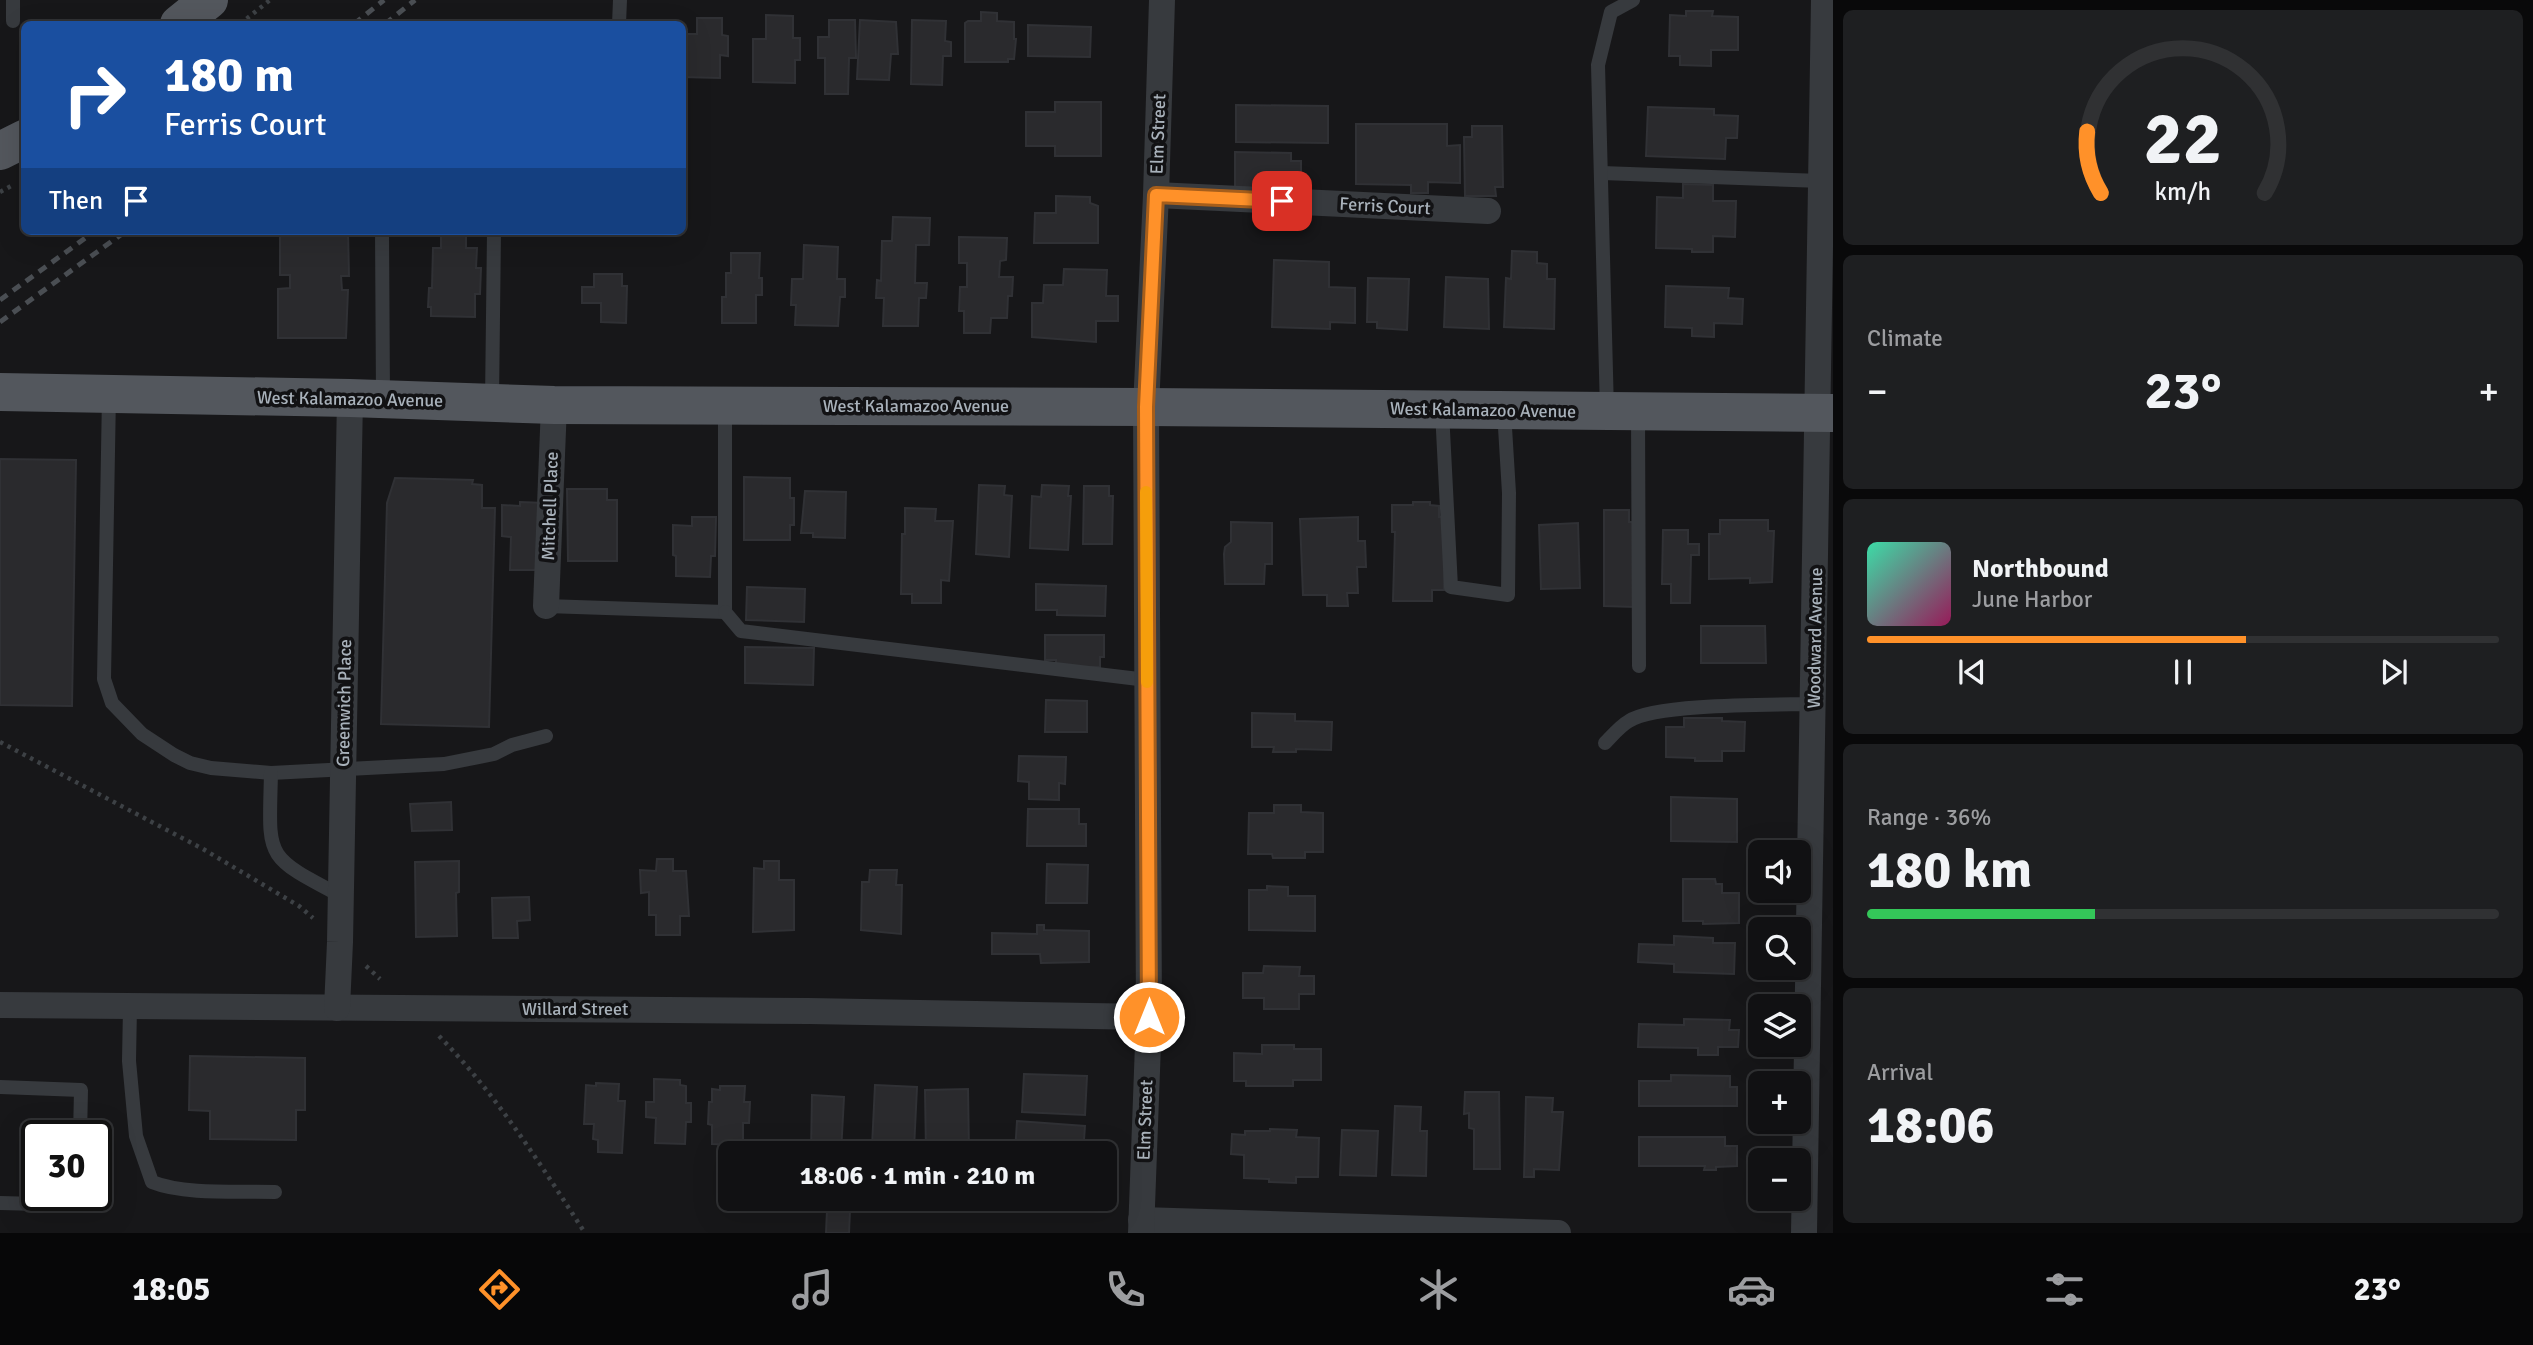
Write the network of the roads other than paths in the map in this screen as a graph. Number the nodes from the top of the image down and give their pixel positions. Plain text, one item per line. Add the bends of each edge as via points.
1 (13, 0) edge
2 (209, 0) edge
3 (620, 0) edge
4 (1162, 0) edge
5 (1633, 0) edge
6 (1824, 0) edge
7 (13, 21) dead end
8 (183, 21) edge
9 (619, 21) edge
10 (21, 140) edge
11 (0, 151) edge
12 (1602, 173) junction
13 (1825, 174) edge
14 (1156, 195) junction
15 (1488, 211) dead end
16 (382, 235) edge
17 (494, 235) edge
18 (0, 392) edge
19 (109, 394) junction
20 (366, 398) junction
21 (492, 403) junction
22 (554, 405) junction
23 (725, 405) junction
24 (1146, 407) junction
25 (1442, 410) junction
26 (1504, 410) junction
27 (1623, 411) junction
28 (1826, 413) edge
29 (546, 606) joint
30 (725, 612) junction
31 (1639, 666) dead end
32 (1147, 680) junction
33 (1814, 704) junction
34 (546, 736) dead end
35 (1605, 743) dead end
36 (343, 769) junction
37 (271, 773) junction
38 (341, 896) junction
39 (0, 1005) edge
40 (130, 1006) junction
41 (337, 1008) junction
42 (1149, 1017) junction
43 (0, 1087) edge
44 (80, 1120) edge
45 (275, 1192) dead end
46 (0, 1203) edge
47 (21, 1204) edge
48 (1141, 1227) edge
49 (1432, 1230) edge
50 (1558, 1233) edge
51 (1804, 1233) edge

1 - 7 lane
2 - 8 main road
3 - 9 lane
4 - 14 street, Elm Street
5 - 12 lane via 1611,12 1598,65
6 - 13 street, Woodward Avenue
10 - 11 main road
12 - 13 lane
12 - 27 lane
13 - 28 street, Woodward Avenue
14 - 15 street, Ferris Court
14 - 24 street, Elm Street
16 - 20 lane
17 - 21 lane
18 - 19 main road, West Kalamazoo Avenue
19 - 20 main road, West Kalamazoo Avenue
19 - 37 lane via 104,679 112,703 142,734 190,762
20 - 21 main road, West Kalamazoo Avenue
20 - 36 street, Greenwich Place
21 - 22 main road, West Kalamazoo Avenue
22 - 23 main road, West Kalamazoo Avenue
22 - 29 street, Mitchell Place
23 - 24 main road, West Kalamazoo Avenue
23 - 30 lane
24 - 25 main road, West Kalamazoo Avenue
24 - 32 street, Elm Street
25 - 26 main road, West Kalamazoo Avenue
25 - 26 lane via 1451,587 1508,595
26 - 27 main road, West Kalamazoo Avenue
27 - 28 main road, West Kalamazoo Avenue
27 - 31 lane
28 - 33 street, Woodward Avenue
29 - 30 lane
30 - 32 lane via 741,631
32 - 42 street, Elm Street
33 - 35 lane via 1659,712 1630,719
33 - 51 street, Woodward Avenue
34 - 36 lane via 494,754 444,764
36 - 37 lane
36 - 38 street, Greenwich Place
37 - 38 lane via 270,834 278,858
38 - 41 street, Greenwich Place
39 - 40 street, Willard Street
40 - 41 street, Willard Street
40 - 45 lane via 129,1061 136,1136 152,1182 190,1189
41 - 42 street, Willard Street
42 - 48 street, Elm Street
43 - 44 lane via 81,1090
46 - 47 lane
48 - 49 street
49 - 50 street

